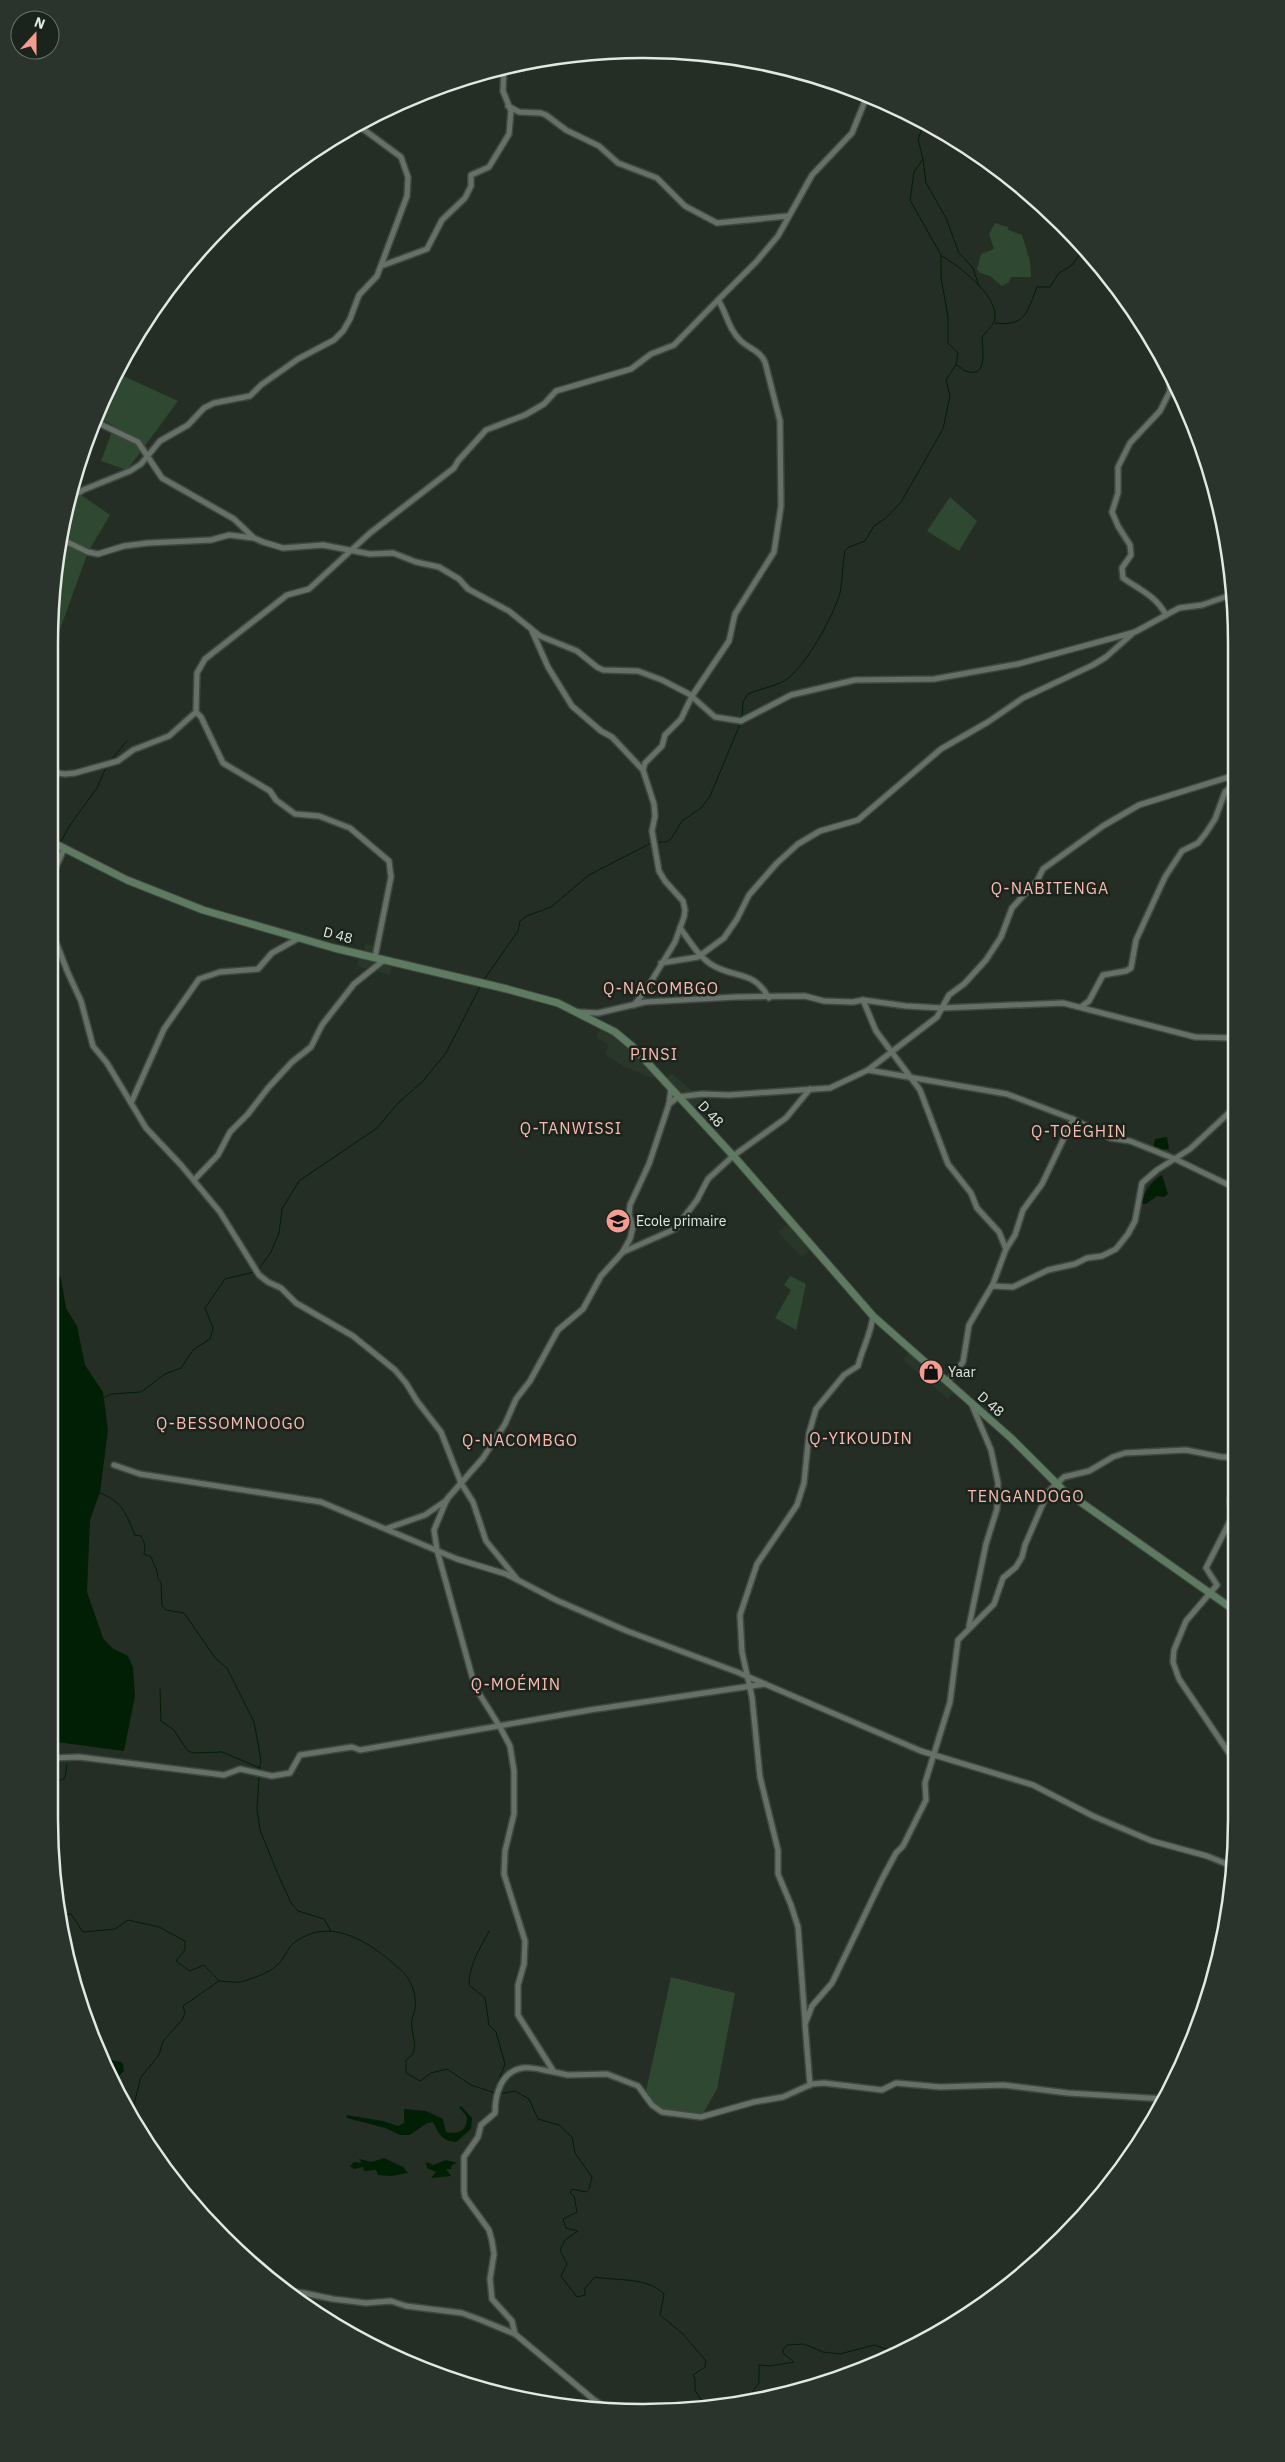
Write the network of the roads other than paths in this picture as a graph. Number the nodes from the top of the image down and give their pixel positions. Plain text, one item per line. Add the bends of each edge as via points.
1 (504, 74) edge
2 (865, 102) edge
3 (508, 106) junction
4 (363, 129) edge
5 (788, 216) junction
6 (380, 266) junction
7 (718, 300) junction
8 (1170, 391) edge
9 (100, 424) edge
10 (147, 457) junction
11 (76, 494) edge
12 (254, 538) junction
13 (67, 542) edge
14 (351, 551) junction
15 (1225, 597) edge
16 (1166, 615) junction
17 (531, 630) junction
18 (1135, 632) junction
19 (692, 696) junction
20 (196, 712) junction
21 (643, 770) junction
22 (58, 773) edge
23 (1228, 777) edge
24 (1228, 789) edge
25 (58, 846) edge
26 (64, 849) junction
27 (58, 862) edge
28 (680, 928) junction
29 (299, 938) junction
30 (58, 947) edge
31 (700, 955) junction
32 (375, 957) junction
33 (384, 959) junction
34 (661, 963) junction
35 (769, 998) junction
36 (863, 1000) junction
37 (634, 1005) junction
38 (1081, 1007) junction
39 (942, 1008) junction
40 (578, 1012) junction
41 (1228, 1038) edge
42 (889, 1052) junction
43 (868, 1070) junction
44 (912, 1078) junction
45 (810, 1088) junction
46 (671, 1089) junction
47 (678, 1097) junction
48 (131, 1103) junction
49 (669, 1104) junction
50 (1228, 1114) edge
51 (1073, 1119) junction
52 (733, 1156) junction
53 (1175, 1158) junction
54 (194, 1180) junction
55 (1228, 1184) edge
56 (1006, 1249) junction
57 (622, 1252) junction
58 (992, 1286) junction
59 (873, 1316) junction
60 (947, 1382) junction
61 (971, 1402) junction
62 (1228, 1457) edge
63 (114, 1465) dead end
64 (461, 1484) junction
65 (1056, 1484) junction
66 (447, 1499) junction
67 (1228, 1525) edge
68 (387, 1528) junction
69 (437, 1550) junction
70 (519, 1581) junction
71 (1209, 1592) junction
72 (1228, 1606) edge
73 (969, 1627) junction
74 (747, 1677) junction
75 (765, 1684) junction
76 (749, 1686) junction
77 (500, 1727) junction
78 (1228, 1751) edge
79 (934, 1755) junction
80 (58, 1758) edge
81 (1225, 1864) edge
82 (805, 2024) junction
83 (554, 2072) junction
84 (810, 2085) junction
85 (1157, 2098) edge
86 (298, 2293) edge
87 (515, 2334) junction
88 (598, 2402) edge

1 - 3 street via 503,91
2 - 5 street via 852,133 812,175
3 - 5 street via 519,112 540,112 566,130 599,146 618,163 657,178 685,206 710,221
3 - 6 street via 511,111 509,134 489,167 471,175 471,186 465,198 442,220 427,249
4 - 6 street via 401,157 408,177 406,202
5 - 7 street via 778,236
6 - 10 street via 376,276 359,295 350,319 334,340 298,359 250,396 204,408 188,425 160,441
7 - 14 street via 674,345 651,354 632,369 556,391 544,404 486,430 454,468
7 - 19 street via 731,330 762,355 765,362 780,421 781,506 774,552 735,614 729,641
8 - 16 street via 1160,411 1130,443 1118,467 1118,493 1112,512 1130,545 1131,555 1122,568 1123,578 1153,596
9 - 10 street via 138,442
10 - 11 street via 130,471
10 - 12 street via 162,478 234,519
12 - 13 street via 229,535 211,540 148,543 98,554
12 - 14 street via 283,548 323,545
14 - 17 street via 393,553 439,567 468,589 509,611
14 - 20 street via 310,589 287,595 205,659 197,673
15 - 16 street via 1202,606 1179,608
16 - 18 street
17 - 19 street via 577,651 597,668 638,671
17 - 21 street via 548,668 572,706 612,737
18 - 19 street via 1018,664 934,679 854,680 791,695 741,721 715,717
18 - 31 street via 1093,665 1023,698 941,749 858,820 820,830 798,844 748,895 724,938
19 - 21 street via 681,719 665,735 662,746
20 - 22 street via 169,736 133,750 118,762 75,773
20 - 32 street via 223,763 270,791 276,800 295,814 319,816 350,828 389,861 391,876
21 - 28 street via 654,804 652,832 659,871 683,901 684,917
23 - 39 street via 1139,805 1103,826 1044,869 1012,908 1001,937 986,960 949,995
24 - 38 street via 1206,833 1198,843 1182,851 1165,877 1136,940 1131,968 1103,975 1092,996
25 - 26 street, D 48
26 - 27 street
26 - 29 street, D 48 via 170,898
28 - 31 street
28 - 34 street
29 - 32 street, D 48
29 - 48 street via 272,953 258,969 220,972 199,979 164,1029
30 - 48 street via 81,1001 93,1046
31 - 34 street
31 - 35 street via 714,966 754,980 762,985
32 - 33 street, D 48
33 - 40 street, D 48 via 507,988
33 - 54 street via 354,984 322,1025 310,1047 268,1088 230,1132 218,1155
34 - 37 street
35 - 36 street via 805,996 824,1001
35 - 37 street via 690,999
36 - 39 street
36 - 42 street
37 - 40 street via 598,1013
38 - 39 street via 1063,1003 1030,1003
38 - 41 street via 1195,1037
39 - 42 street via 937,1017
40 - 46 street, D 48 via 625,1040
42 - 43 street
42 - 44 street
43 - 44 street
43 - 45 street via 836,1086
44 - 51 street via 1001,1092
44 - 56 street via 920,1090 948,1164 971,1193 977,1208 999,1232
45 - 47 street
45 - 52 street via 786,1118
46 - 47 street, D 48
46 - 49 street
47 - 49 street
47 - 52 street, D 48
48 - 54 street via 146,1128
49 - 57 street via 649,1164 630,1205 633,1227
50 - 53 street via 1190,1149
51 - 53 street via 1110,1138
51 - 56 street via 1042,1184 1023,1210 1015,1235
52 - 57 street via 708,1179 697,1200 674,1229
52 - 59 street, D 48
53 - 55 street
53 - 58 street via 1142,1183 1135,1221 1128,1234 1108,1255 1048,1270 1013,1287
54 - 64 street via 220,1212 259,1275 281,1288 296,1303 353,1336 396,1370 441,1432
56 - 58 street
57 - 64 street via 601,1276 583,1309 558,1330 530,1381 516,1399 506,1424
58 - 60 street via 969,1325 963,1362
59 - 60 street, D 48
59 - 74 street via 858,1366 844,1375 813,1415 804,1483 797,1505 757,1564 742,1604 742,1652
60 - 61 street, D 48
61 - 65 street, D 48
61 - 73 street via 991,1450 998,1483 997,1509 986,1544
62 - 65 street via 1186,1450 1125,1453 1089,1471 1064,1477
63 - 68 street via 140,1474 321,1502
64 - 66 street
64 - 70 street via 473,1502 486,1541
65 - 71 street, D 48
65 - 73 street via 1048,1492 1022,1557 1003,1578 999,1597
66 - 68 street via 425,1515
66 - 69 street via 434,1530
67 - 71 street via 1206,1568 1217,1582
68 - 69 street
69 - 70 street
69 - 77 street via 475,1688
70 - 74 street via 627,1631
71 - 72 street, D 48
71 - 78 street via 1186,1621 1174,1650 1173,1662 1180,1679
73 - 79 street via 958,1640 950,1702
74 - 75 street
74 - 76 street
75 - 76 street
75 - 79 street
76 - 77 street via 599,1708
76 - 82 street via 760,1777 778,1850 778,1874 798,1928
77 - 80 street via 360,1750 352,1747 300,1755 290,1773 272,1776 240,1769 224,1775 79,1757
77 - 83 street via 510,1746 514,1771 514,1814 505,1851 504,1874 525,1941 524,1964 518,1985 518,2014
79 - 81 street via 1033,1784 1093,1816 1152,1841
79 - 82 street via 925,1783 926,1800 917,1820 882,1879 832,1983 812,2006
82 - 84 street
83 - 84 street via 607,2074 638,2086 652,2105 662,2112 702,2117 784,2097
83 - 87 street via 523,2068 508,2075 497,2094 495,2113 481,2125 463,2163 465,2197 489,2230 492,2241 492,2298 512,2321
84 - 85 street via 824,2083 882,2090 896,2083 940,2087 1003,2085 1068,2093
86 - 87 street via 366,2303 391,2301 462,2313
87 - 88 street

